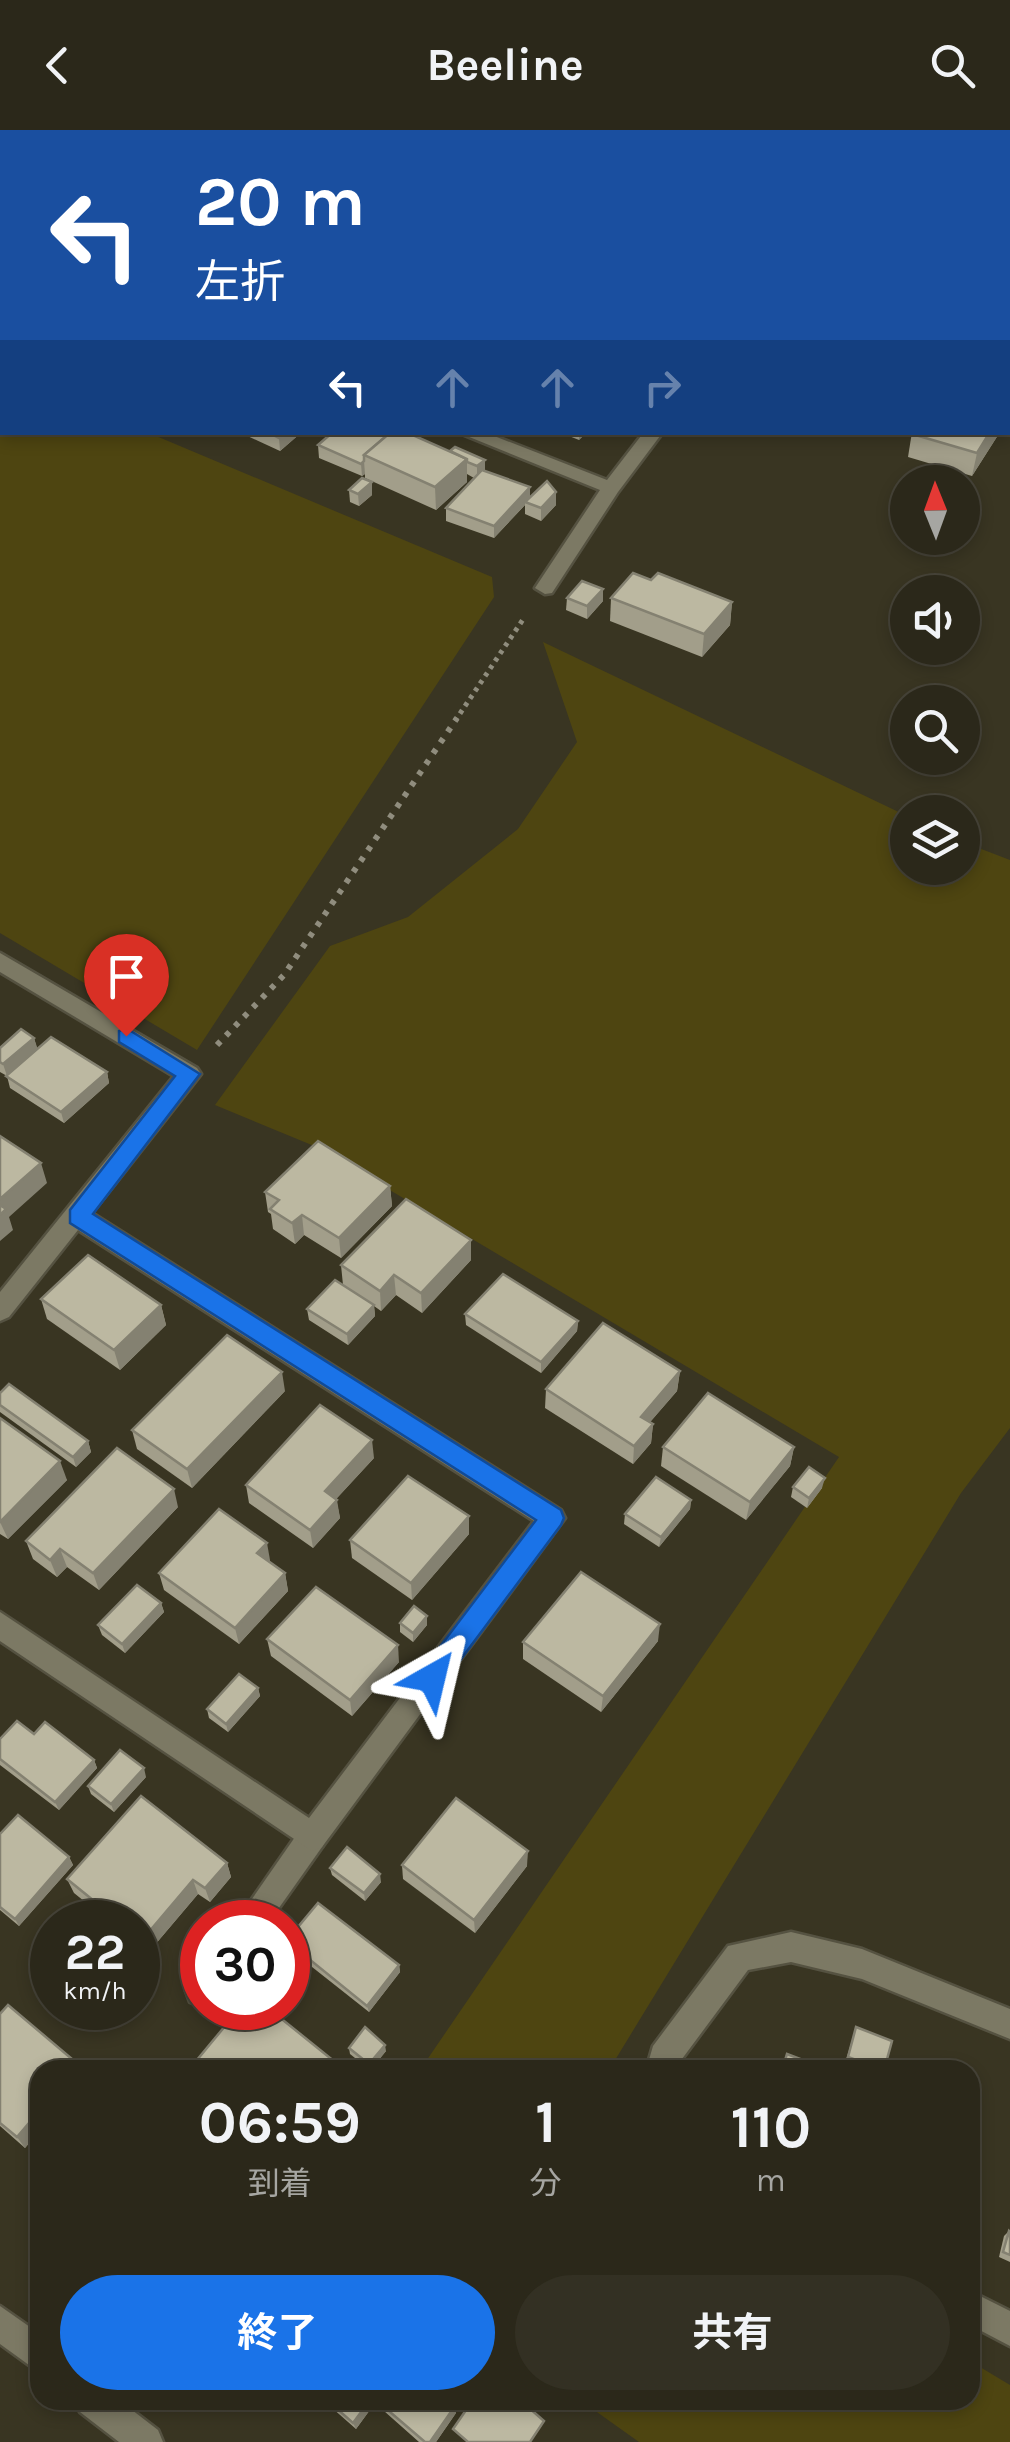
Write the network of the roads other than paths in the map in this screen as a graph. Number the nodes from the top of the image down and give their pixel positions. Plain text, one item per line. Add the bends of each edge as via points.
1 (474, 435) edge
2 (652, 435) edge
3 (611, 488) junction
4 (545, 588) road end
5 (0, 961) edge
6 (78, 1216) junction
7 (0, 1310) edge
8 (0, 1625) edge
9 (312, 1838) junction
10 (267, 1900) edge
11 (1010, 2024) edge
12 (664, 2060) edge
13 (980, 2312) edge
14 (0, 2322) edge
15 (1010, 2329) edge
16 (30, 2348) edge
17 (105, 2410) edge
18 (146, 2442) edge

1 - 3 street
2 - 3 street
3 - 4 street
5 - 6 street via 189,1074
6 - 7 street
6 - 9 street via 552,1518
8 - 9 street
9 - 10 street
11 - 12 street via 862,1964 791,1947 739,1957
13 - 15 street
14 - 16 street
17 - 18 street

